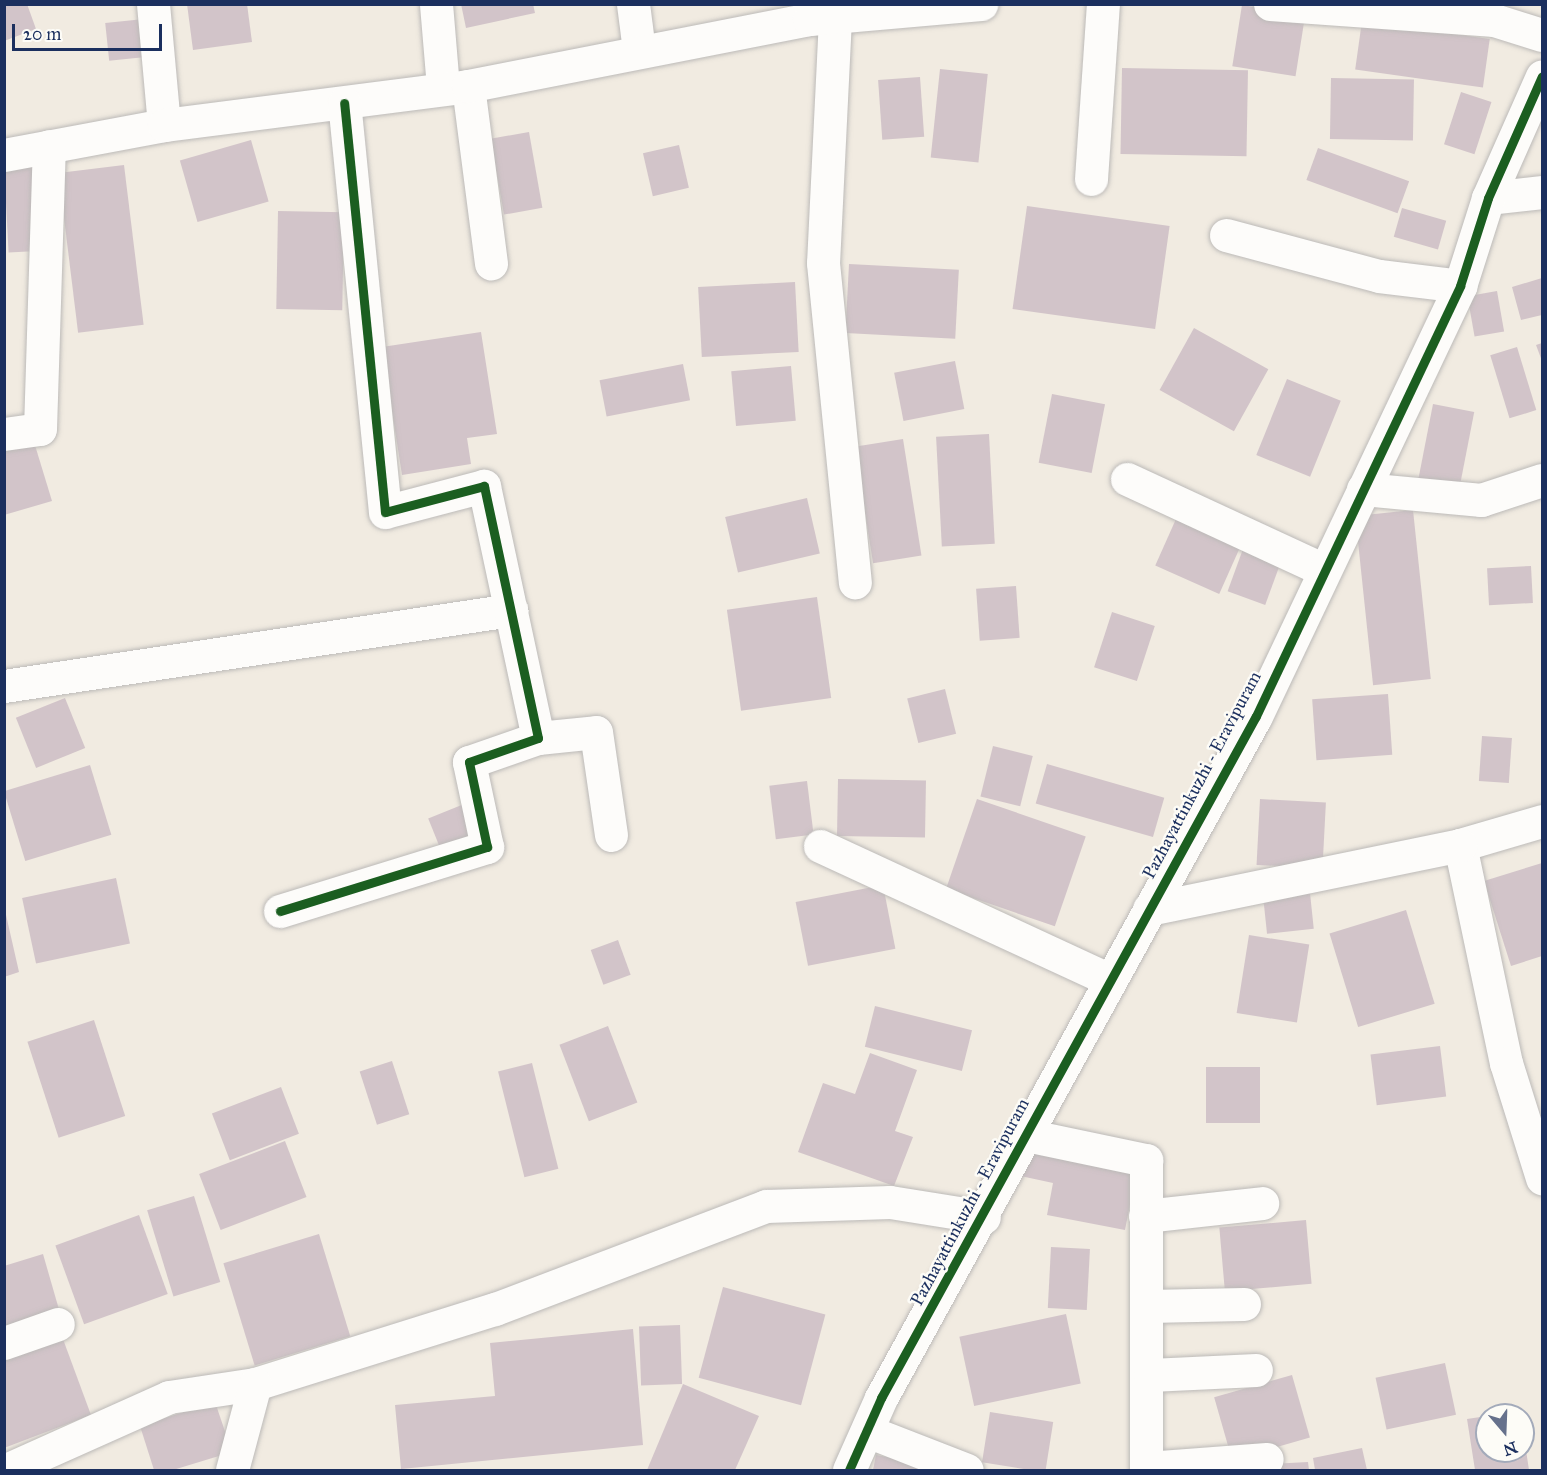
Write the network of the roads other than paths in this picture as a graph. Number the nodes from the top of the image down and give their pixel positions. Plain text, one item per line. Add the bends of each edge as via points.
1 (153, 4) edge
2 (436, 4) edge
3 (633, 4) edge
4 (981, 4) edge
5 (1103, 4) edge
6 (1270, 4) edge
7 (817, 14) edge
8 (1542, 35) edge
9 (639, 50) junction
10 (1542, 76) edge
11 (455, 87) junction
12 (344, 103) junction
13 (164, 124) junction
14 (49, 146) junction
15 (4, 155) edge
16 (1091, 179) dead end
17 (1542, 192) edge
18 (1488, 198) junction
19 (1226, 235) dead end
20 (491, 264) dead end
21 (1460, 286) junction
22 (4, 434) edge
23 (1127, 479) dead end
24 (1542, 480) edge
25 (1364, 489) junction
26 (1324, 570) junction
27 (855, 582) dead end
28 (511, 609) junction
29 (4, 686) edge
30 (538, 738) junction
31 (1542, 821) edge
32 (611, 836) dead end
33 (1460, 845) junction
34 (820, 846) dead end
35 (1149, 909) junction
36 (280, 911) dead end
37 (1108, 979) junction
38 (1026, 1135) junction
39 (1542, 1178) edge
40 (1262, 1203) dead end
41 (1146, 1216) junction
42 (984, 1217) junction
43 (1244, 1304) dead end
44 (1148, 1306) junction
45 (58, 1324) dead end
46 (4, 1342) edge
47 (1256, 1370) dead end
48 (1150, 1375) junction
49 (255, 1384) junction
50 (867, 1431) junction
51 (1267, 1459) dead end
52 (1147, 1469) edge
53 (6, 1470) edge
54 (232, 1470) edge
55 (849, 1470) edge
56 (967, 1470) edge

1 - 13 street
2 - 11 street
3 - 9 street
4 - 7 street
5 - 16 street
6 - 8 street via 1494,20
7 - 9 street
7 - 27 street via 824,263
9 - 11 street
10 - 18 street, Pazhayattinkuzhi - Eravipuram
11 - 12 street
11 - 20 street
12 - 13 street
12 - 28 street via 385,512 484,486
13 - 14 street
14 - 15 street
14 - 22 street via 40,429
17 - 18 street
18 - 21 street, Pazhayattinkuzhi - Eravipuram
19 - 21 street via 1379,276
21 - 25 street, Pazhayattinkuzhi - Eravipuram
23 - 26 street
24 - 25 street via 1481,500
25 - 26 street, Pazhayattinkuzhi - Eravipuram
26 - 35 street, Pazhayattinkuzhi - Eravipuram via 1256,716
28 - 29 street
28 - 30 street
30 - 32 street via 596,732
30 - 36 street via 469,762 487,847
31 - 33 street
33 - 35 street
33 - 39 street via 1506,1063
34 - 37 street
35 - 37 street, Pazhayattinkuzhi - Eravipuram
37 - 38 street, Pazhayattinkuzhi - Eravipuram
38 - 41 street via 1146,1160
38 - 42 street, Pazhayattinkuzhi - Eravipuram
40 - 41 street
41 - 44 street
42 - 49 street via 890,1202 766,1206 495,1309
42 - 50 street, Pazhayattinkuzhi - Eravipuram
43 - 44 street
44 - 48 street
45 - 46 street
47 - 48 street
48 - 52 street
49 - 53 street via 169,1397
49 - 54 street
50 - 55 street, Pazhayattinkuzhi - Eravipuram
50 - 56 street
51 - 52 street

